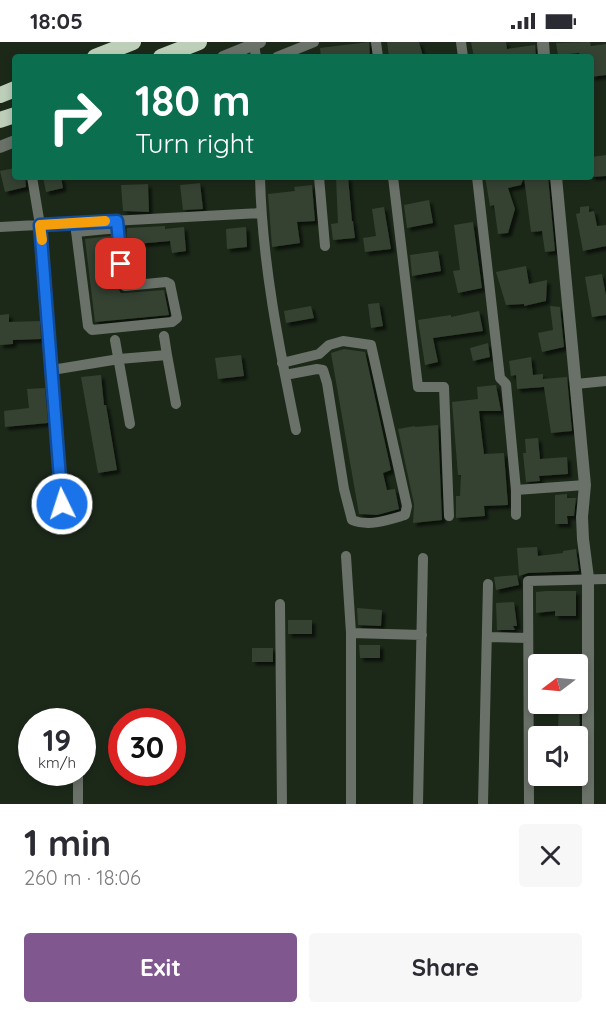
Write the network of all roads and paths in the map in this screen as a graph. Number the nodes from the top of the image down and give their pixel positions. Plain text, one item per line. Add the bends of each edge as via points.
1 (133, 42) edge
2 (199, 42) edge
3 (310, 42) edge
4 (256, 48) edge
5 (103, 54) edge
6 (169, 54) edge
7 (235, 54) edge
8 (284, 54) edge
9 (32, 180) edge
10 (260, 180) edge
11 (319, 180) edge
12 (393, 180) edge
13 (477, 180) edge
14 (556, 180) edge
15 (261, 213) junction
16 (40, 225) junction
17 (117, 225) junction
18 (0, 227) edge
19 (76, 227) junction
20 (325, 246) dead end
21 (164, 336) dead end
22 (114, 340) dead end
23 (167, 355) junction
24 (119, 360) junction
25 (282, 363) junction
26 (52, 370) junction
27 (285, 375) junction
28 (606, 381) edge
29 (576, 384) junction
30 (176, 404) dead end
31 (130, 424) dead end
32 (296, 430) dead end
33 (585, 484) junction
34 (516, 490) junction
35 (62, 504) dead end
36 (516, 515) dead end
37 (449, 516) dead end
38 (346, 556) dead end
39 (423, 558) dead end
40 (588, 578) junction
41 (606, 579) edge
42 (488, 584) dead end
43 (280, 604) dead end
44 (351, 633) junction
45 (422, 635) junction
46 (487, 637) junction
47 (528, 638) junction
48 (78, 786) edge
49 (78, 804) edge
50 (282, 804) edge
51 (351, 804) edge
52 (418, 804) edge
53 (483, 804) edge
54 (529, 804) edge
55 (588, 804) edge

1 - 5 highway
2 - 6 highway
3 - 8 street
4 - 7 street
9 - 16 street
10 - 15 street
11 - 20 street
12 - 37 street via 418,387 444,387
13 - 34 street via 500,378 506,384
14 - 29 street
15 - 17 street
15 - 25 street
16 - 18 street
16 - 19 street
16 - 26 street
17 - 19 street
17 - 19 street via 124,286 170,284 175,321 92,330 88,326
21 - 23 street
22 - 24 street
23 - 24 street
23 - 30 street
24 - 26 street
24 - 31 street
25 - 27 street
25 - 27 street via 319,354 329,345 343,341 370,345 407,506 405,515 383,522 361,524 352,520 323,370
26 - 35 street
27 - 32 street
28 - 29 street
29 - 33 street
33 - 34 street
33 - 40 street via 582,517
34 - 36 street
38 - 44 street
39 - 45 street
40 - 41 street
40 - 47 street via 528,581
40 - 55 street
42 - 46 street
43 - 50 street
44 - 45 street
44 - 51 street
45 - 52 street
46 - 47 street
46 - 53 street
47 - 54 street
48 - 49 street

